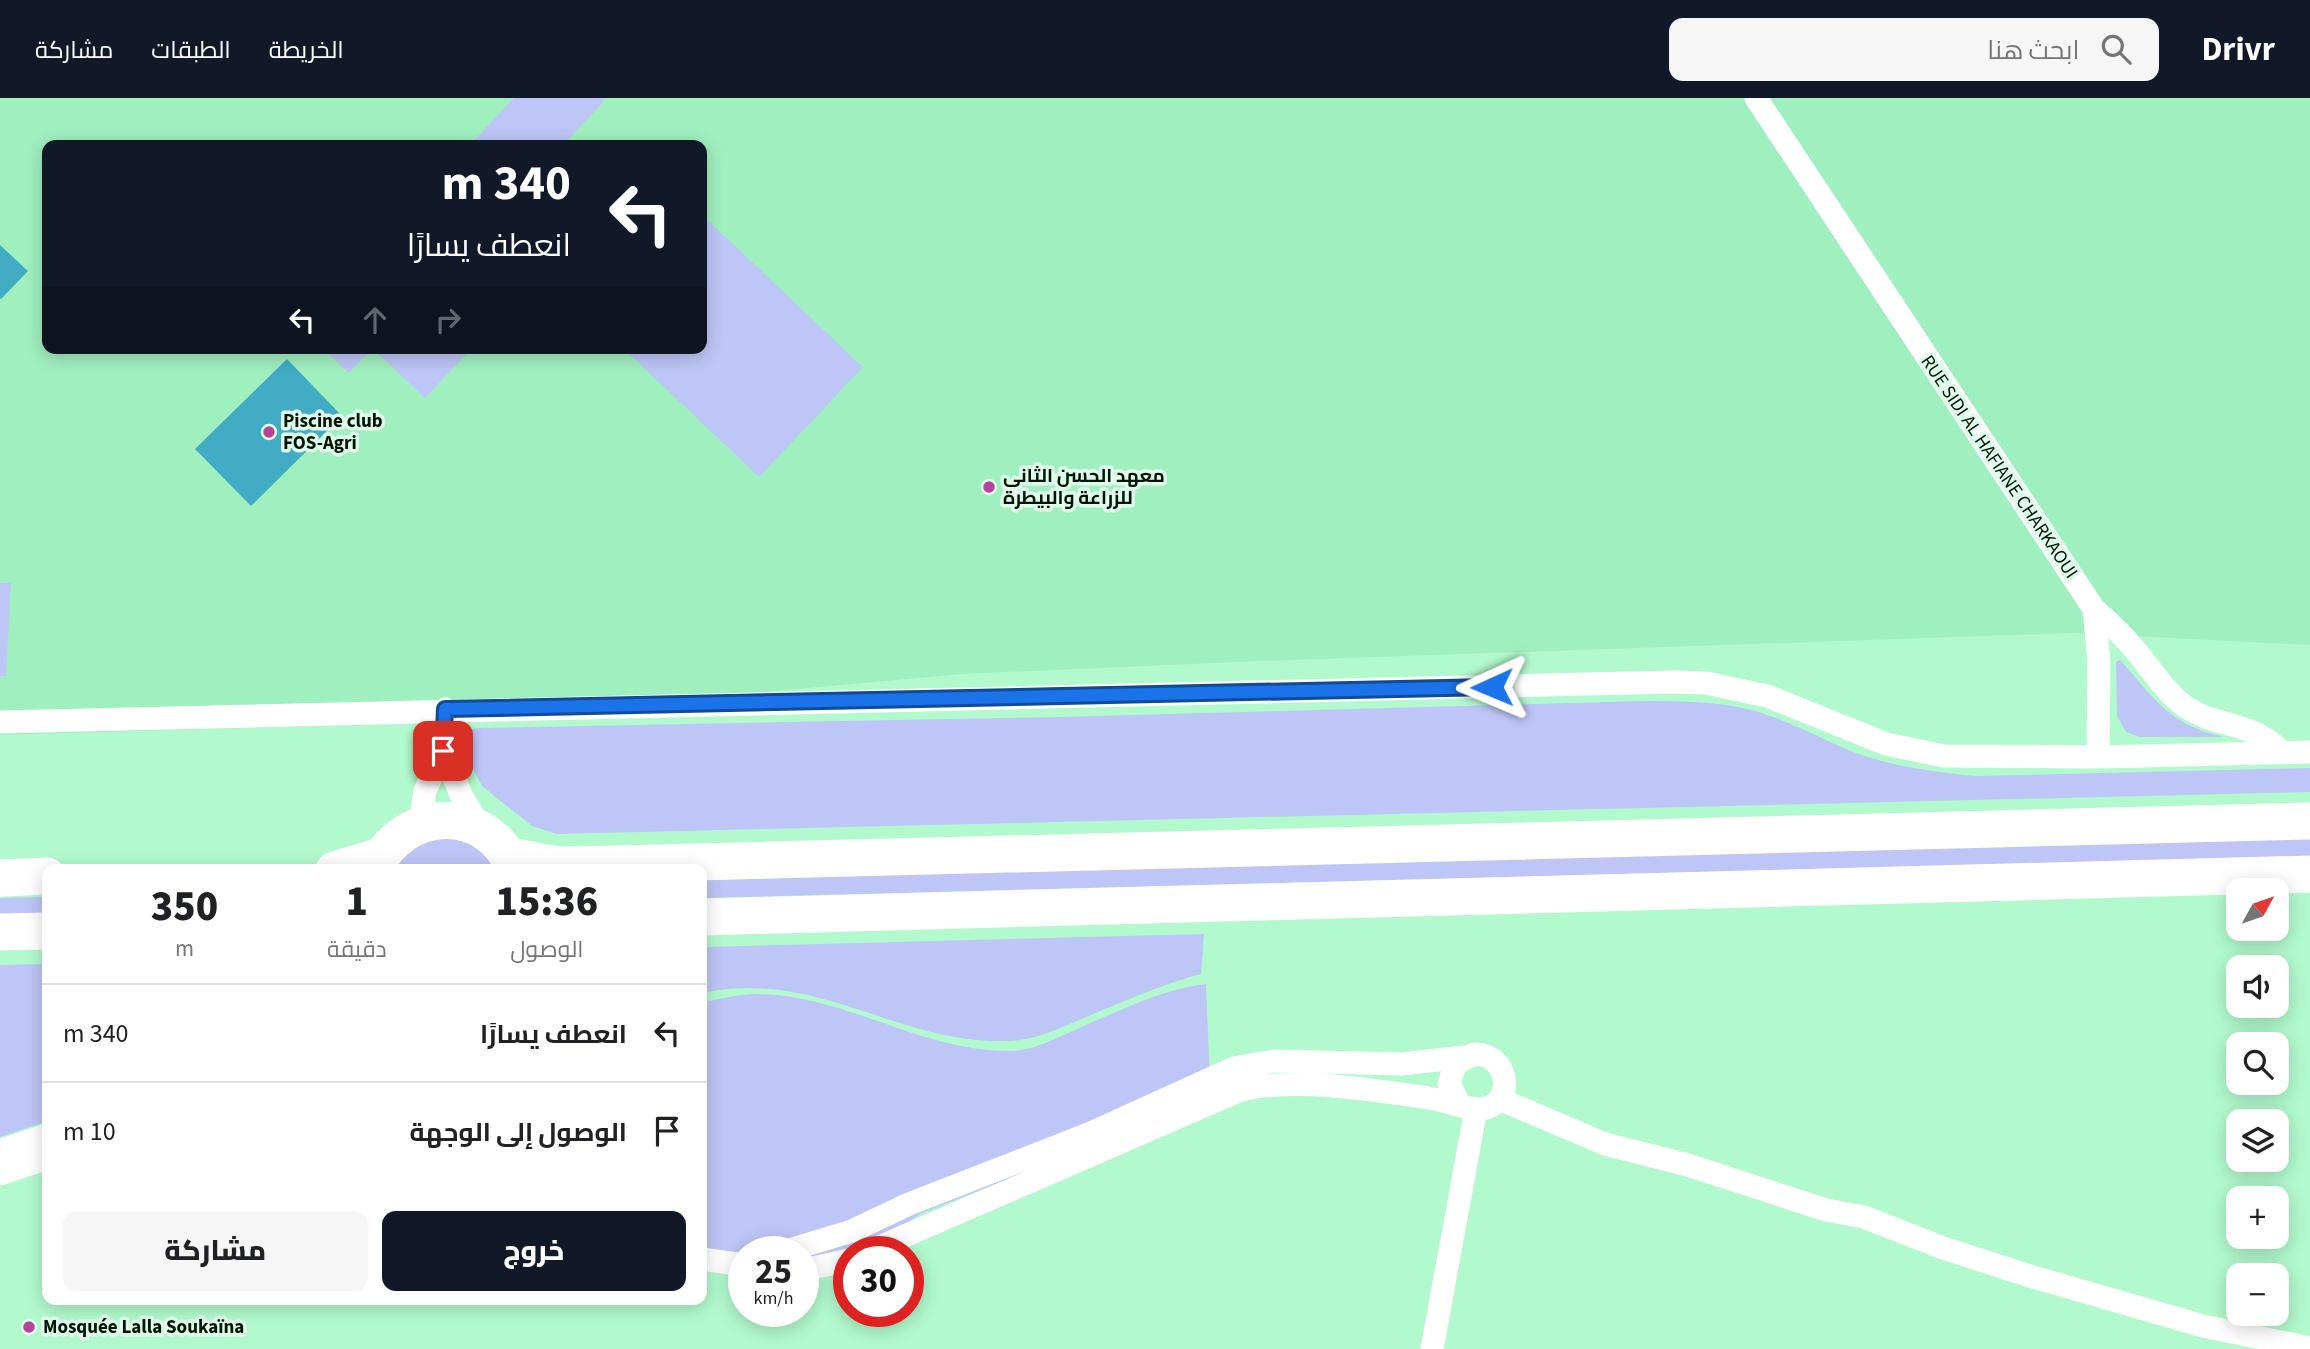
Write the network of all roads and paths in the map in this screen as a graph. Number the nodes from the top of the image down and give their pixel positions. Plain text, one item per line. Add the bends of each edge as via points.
1 (1756, 98) edge
2 (2094, 609) junction
3 (445, 709) junction
4 (0, 722) edge
5 (443, 751) junction
6 (2282, 752) junction
7 (2310, 752) edge
8 (2098, 757) junction
9 (2310, 821) edge
10 (420, 824) junction
11 (483, 830) junction
12 (378, 863) edge
13 (512, 863) edge
14 (535, 864) edge
15 (618, 864) edge
16 (2310, 874) edge
17 (42, 876) edge
18 (0, 878) edge
19 (707, 917) edge
20 (42, 931) edge
21 (0, 932) edge
22 (1464, 1057) junction
23 (1499, 1099) junction
24 (1468, 1106) junction
25 (42, 1137) edge
26 (0, 1151) edge
27 (42, 1160) edge
28 (0, 1174) edge
29 (906, 1236) edge
30 (819, 1241) edge
31 (707, 1260) edge
32 (728, 1263) edge
33 (2269, 1346) edge
34 (2310, 1348) edge
35 (1432, 1349) edge

1 - 2 street, RUE SIDI AL HAFIANE CHARKAOUI
2 - 6 street, RUE SIDI AL HAFIANE CHARKAOUI via 2187,708 2245,727
2 - 8 street
3 - 4 street
3 - 5 street
3 - 8 street via 1675,682 1767,695 1858,735 1915,751 1973,759
5 - 10 street via 425,792
5 - 11 street via 462,797
6 - 7 street
6 - 8 street
9 - 15 main road
10 - 11 main road via 463,822
10 - 12 main road via 398,836
11 - 13 main road
13 - 14 main road
16 - 19 main road
17 - 18 main road
20 - 21 main road
22 - 23 street via 1485,1055 1499,1064 1505,1084
22 - 24 street via 1456,1063 1450,1079 1453,1094
22 - 30 street via 1402,1064 1274,1061 1234,1068 1091,1133
23 - 24 street via 1490,1106
23 - 33 street via 1605,1144 1688,1165 1826,1210 1864,1217 2030,1276
24 - 29 street via 1296,1085 1256,1086
24 - 35 street
25 - 26 street
27 - 28 street
31 - 32 street
33 - 34 street

